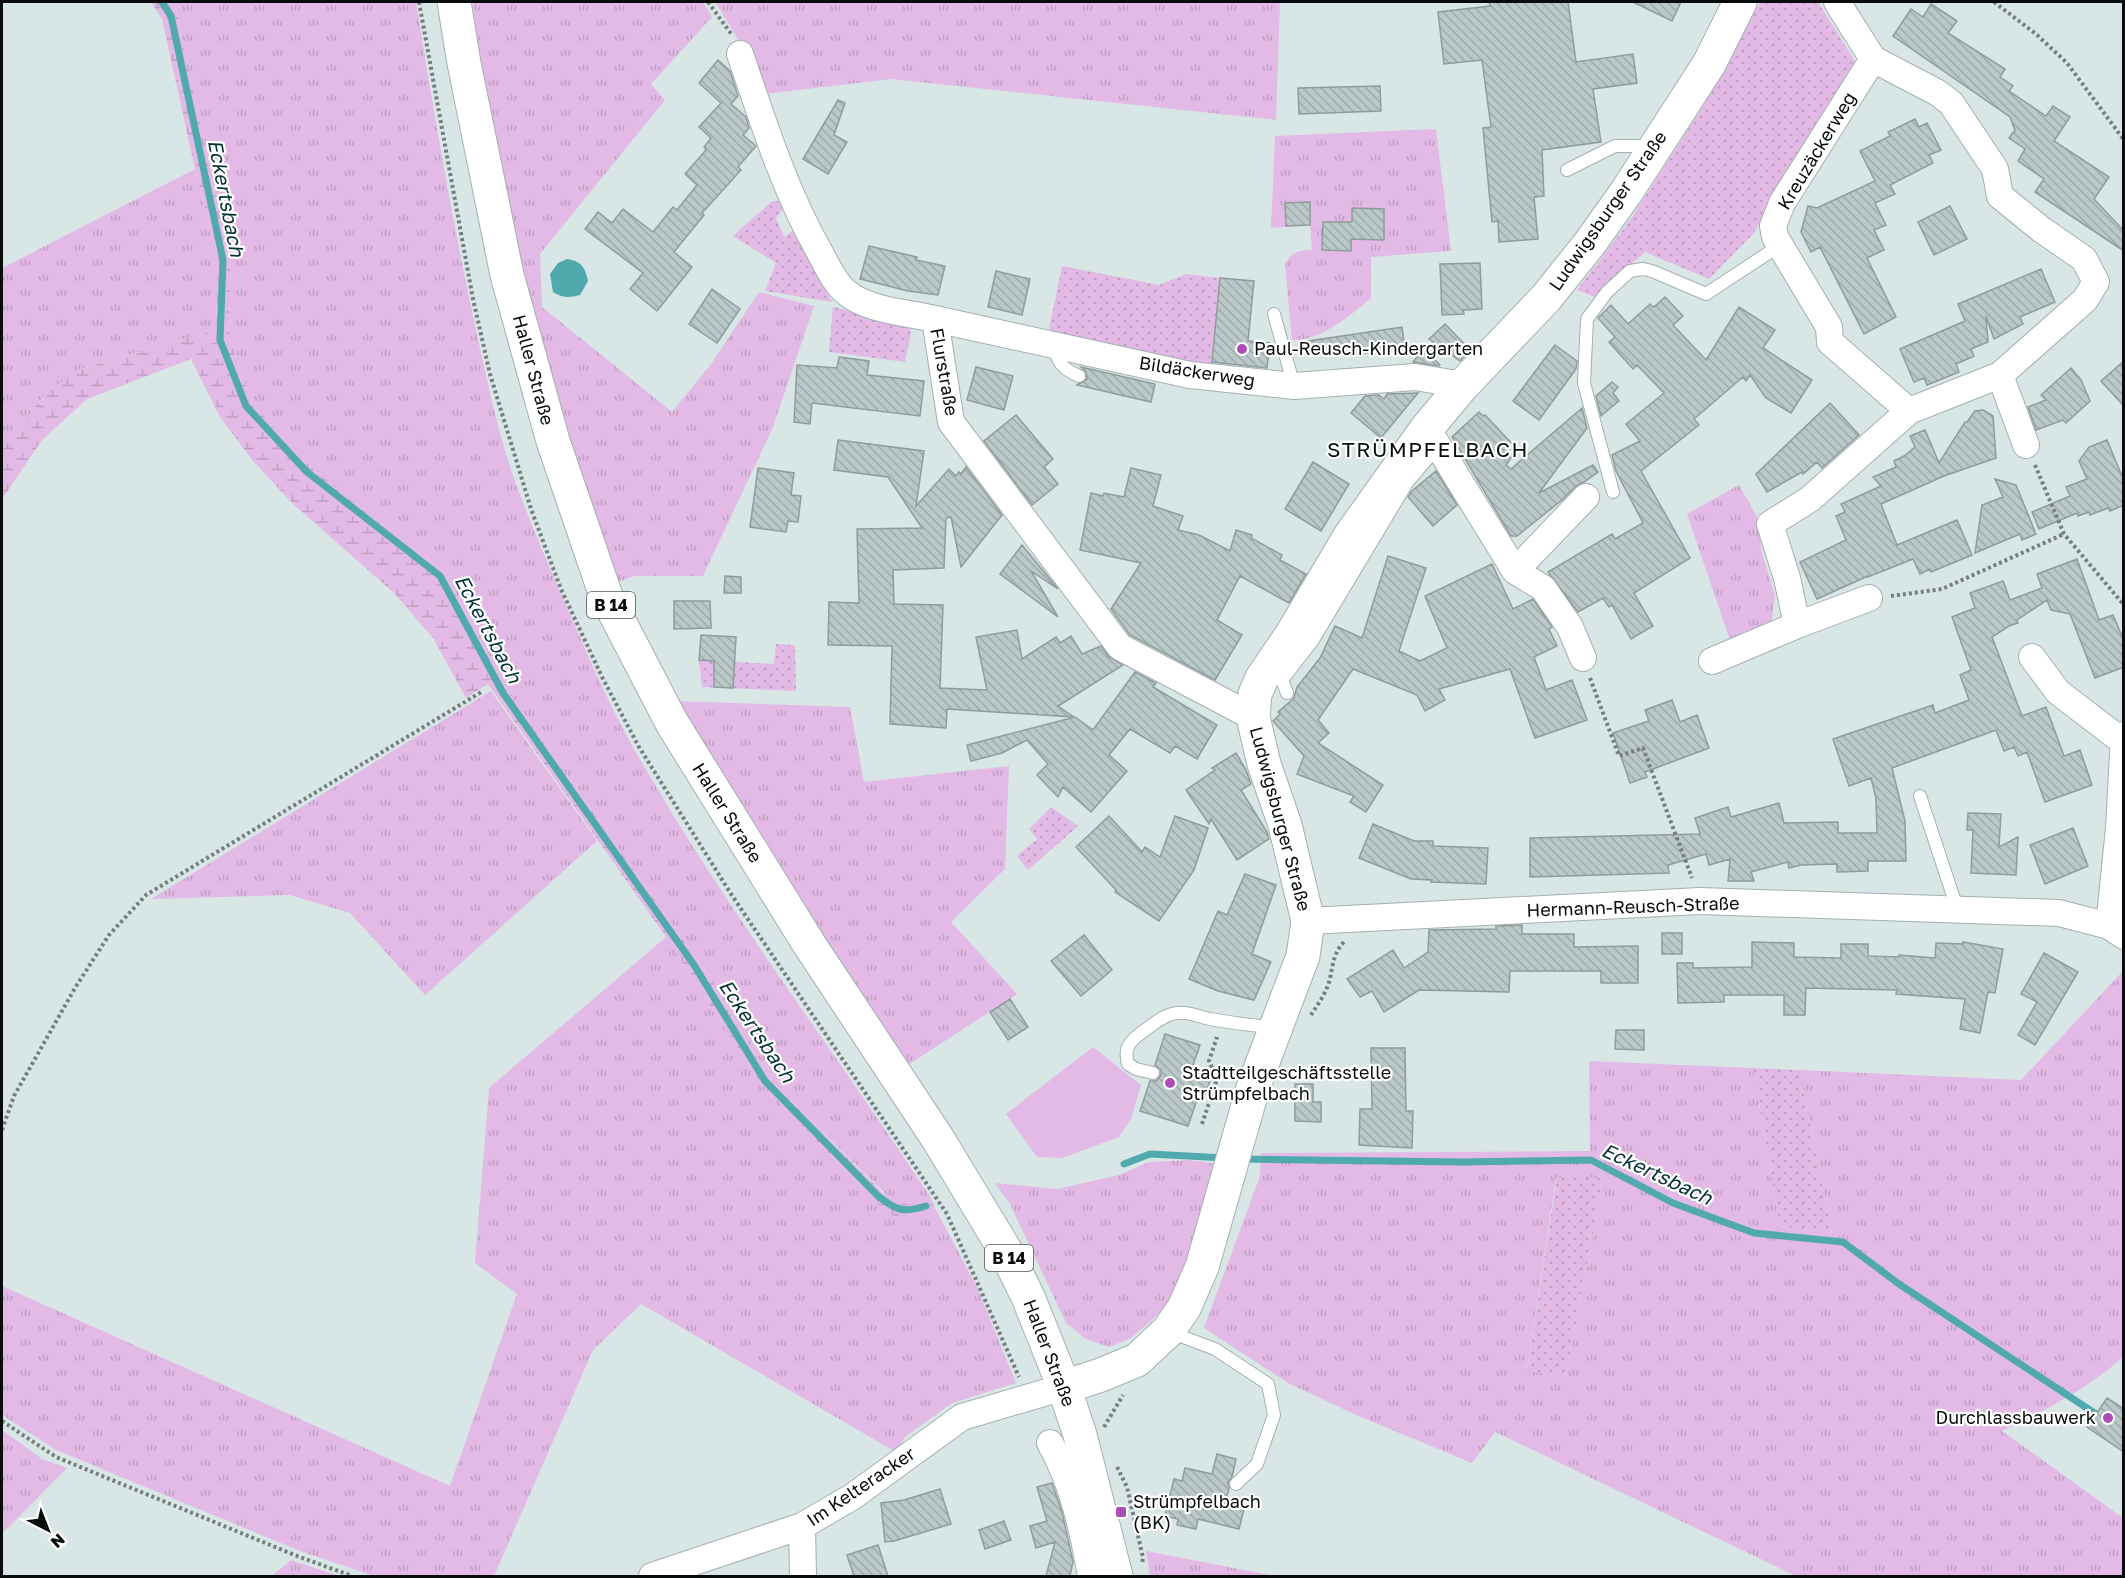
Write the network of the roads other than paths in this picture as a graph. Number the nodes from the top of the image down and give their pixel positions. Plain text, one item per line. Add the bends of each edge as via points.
1 (454, 2) edge
2 (1740, 2) edge
3 (1837, 2) edge
4 (740, 54) road end
5 (1873, 59) junction
6 (1656, 146) junction
7 (1567, 170) dead end
8 (1779, 246) junction
9 (1274, 314) dead end
10 (934, 319) junction
11 (1054, 345) junction
12 (2000, 375) junction
13 (1079, 376) dead end
14 (1463, 385) junction
15 (1294, 386) junction
16 (1909, 411) junction
17 (1432, 437) junction
18 (2026, 445) road end
19 (1613, 492) dead end
20 (1586, 497) dead end
21 (1515, 571) junction
22 (1869, 598) road end
23 (1797, 625) junction
24 (2032, 657) dead end
25 (1583, 658) road end
26 (1712, 661) dead end
27 (1287, 693) dead end
28 (1253, 717) junction
29 (2123, 738) edge
30 (1920, 796) dead end
31 (2121, 827) edge
32 (1958, 910) junction
33 (1308, 921) junction
34 (2116, 931) edge
35 (1276, 1028) junction
36 (1153, 1073) dead end
37 (1168, 1331) junction
38 (1064, 1387) junction
39 (1050, 1443) dead end
40 (1236, 1484) dead end
41 (802, 1527) junction
42 (652, 1576) edge
43 (803, 1576) edge
44 (1091, 1576) edge
45 (1116, 1576) edge

1 - 38 main road, Haller Straße / B 14 via 507,275 553,441 606,596 672,723 809,944 938,1138 1005,1250
2 - 6 main road, Ludwigsburger Straße via 1709,63
3 - 5 street
4 - 10 street, Flurstraße via 779,167 832,275 860,302
5 - 8 street, Kreuzäckerweg via 1782,203 1773,226
5 - 12 street via 1938,93 1951,104 1995,170 2000,196 2039,233 2084,259 2096,282 2091,302
6 - 7 lane via 1615,146
6 - 14 main road, Ludwigsburger Straße via 1561,280
8 - 16 street, Kreuzäckerweg via 1829,327 1830,342 1865,380
8 - 19 lane via 1706,294 1652,271 1630,272 1606,292 1587,319 1584,383
9 - 15 lane
10 - 11 street, Bildäckerweg
10 - 28 street, Flurstraße via 951,422 1120,647
11 - 13 lane via 1059,364
11 - 15 street, Bildäckerweg via 1190,375
12 - 16 street
12 - 18 street
14 - 15 street, Bildäckerweg via 1415,377
14 - 17 main road, Ludwigsburger Straße
16 - 23 street via 1810,499 1770,524
17 - 21 street
17 - 27 lane, Ludwigsburger Straße via 1312,639 1282,680
17 - 28 main road, Ludwigsburger Straße via 1350,536 1262,678 1255,694
20 - 21 street
21 - 25 street via 1543,588 1570,627
22 - 23 street
23 - 26 street
24 - 29 street via 2058,692
28 - 33 main road, Ludwigsburger Straße
29 - 31 street
30 - 32 lane
31 - 34 street
32 - 33 street, Hermann-Reusch-Straße via 1701,901
32 - 34 street, Hermann-Reusch-Straße via 2059,913
33 - 35 main road, Ludwigsburger Straße via 1303,956
35 - 36 lane via 1177,1013 1154,1020 1127,1046 1126,1055 1128,1065
35 - 37 main road, Ludwigsburger Straße via 1245,1086 1237,1143 1203,1267 1184,1308
37 - 38 main road, Ludwigsburger Straße via 1137,1360
37 - 40 lane via 1215,1349 1268,1384 1274,1414 1257,1464
38 - 41 street, Im Kelteracker via 962,1417 852,1497
38 - 45 main road, Haller Straße / B 14
39 - 44 street via 1063,1465
41 - 42 street, Im Kelteracker
41 - 43 street

